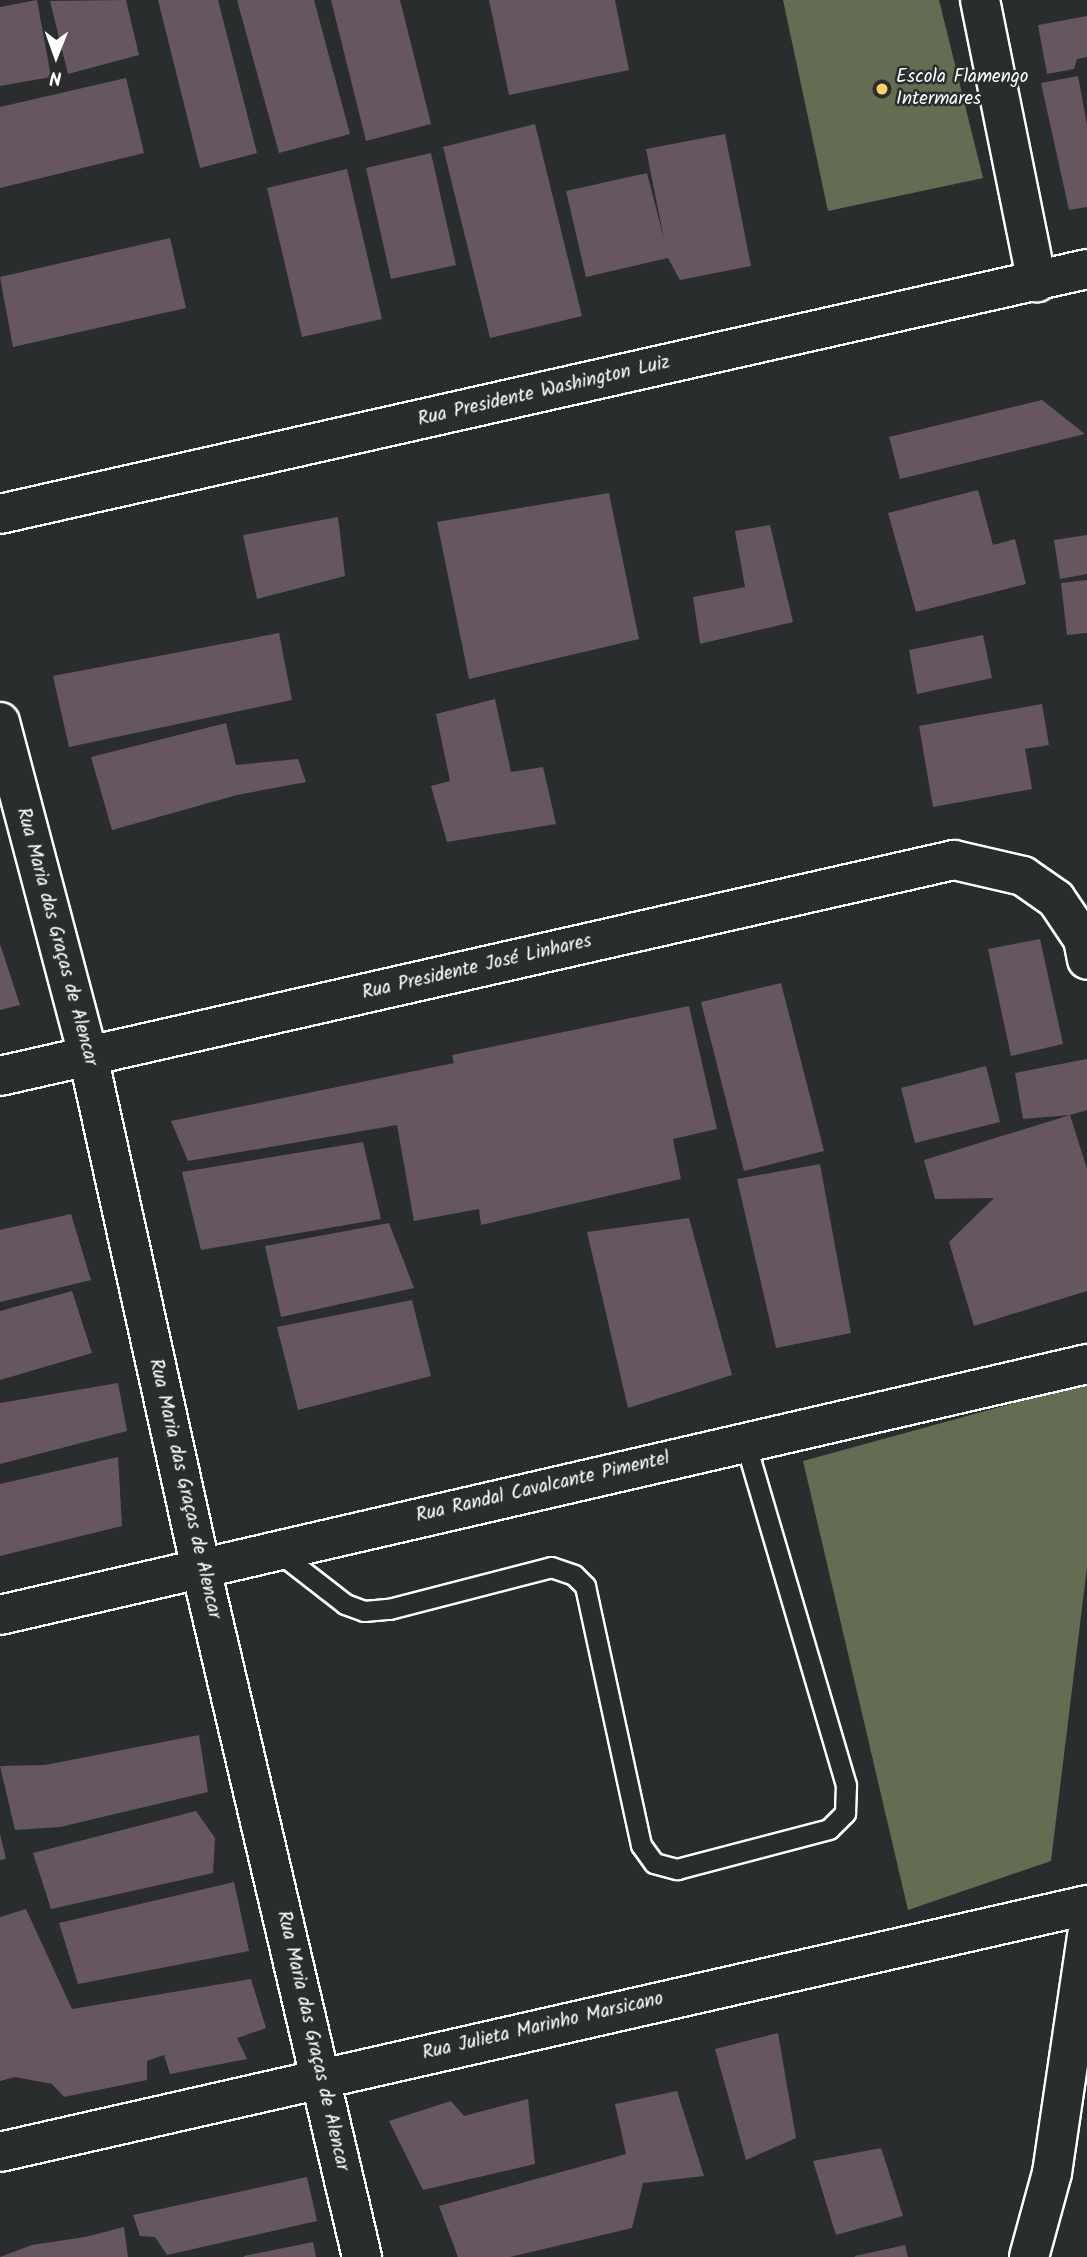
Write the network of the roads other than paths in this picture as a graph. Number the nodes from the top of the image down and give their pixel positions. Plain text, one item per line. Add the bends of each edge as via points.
1 (980, 0) edge
2 (1087, 269) edge
3 (1037, 282) junction
4 (0, 514) edge
5 (0, 722) edge
6 (1087, 960) edge
7 (88, 1056) junction
8 (0, 1076) edge
9 (1087, 1364) edge
10 (745, 1441) junction
11 (277, 1552) junction
12 (201, 1569) junction
13 (0, 1615) edge
14 (1087, 1905) edge
15 (1087, 1935) edge
16 (320, 2077) junction
17 (0, 2152) edge
18 (362, 2257) edge
19 (1029, 2257) edge

1 - 3 street
2 - 3 street, Rua Presidente Washington Luiz
3 - 4 street, Rua Presidente Washington Luiz
5 - 7 street, Rua Maria das Graças de Alencar
6 - 7 street, Rua Presidente José Linhares via 1083,939 1056,900 1023,876 954,860
7 - 8 street, Rua Presidente José Linhares
7 - 12 street, Rua Maria das Graças de Alencar
9 - 10 street, Rua Randal Cavalcante Pimentel
10 - 11 street, Rua Randal Cavalcante Pimentel
10 - 11 lane via 846,1785 845,1813 829,1829 677,1869 653,1863 641,1845 585,1586 574,1575 551,1567 389,1609 364,1611 345,1604
11 - 12 street, Rua Randal Cavalcante Pimentel
12 - 13 street, Rua Randal Cavalcante Pimentel
12 - 16 street, Rua Maria das Graças de Alencar
14 - 16 street, Rua Julieta Marinho Marsicano
15 - 19 street via 1052,2173
16 - 17 street, Rua Julieta Marinho Marsicano
16 - 18 street, Rua Maria das Graças de Alencar

